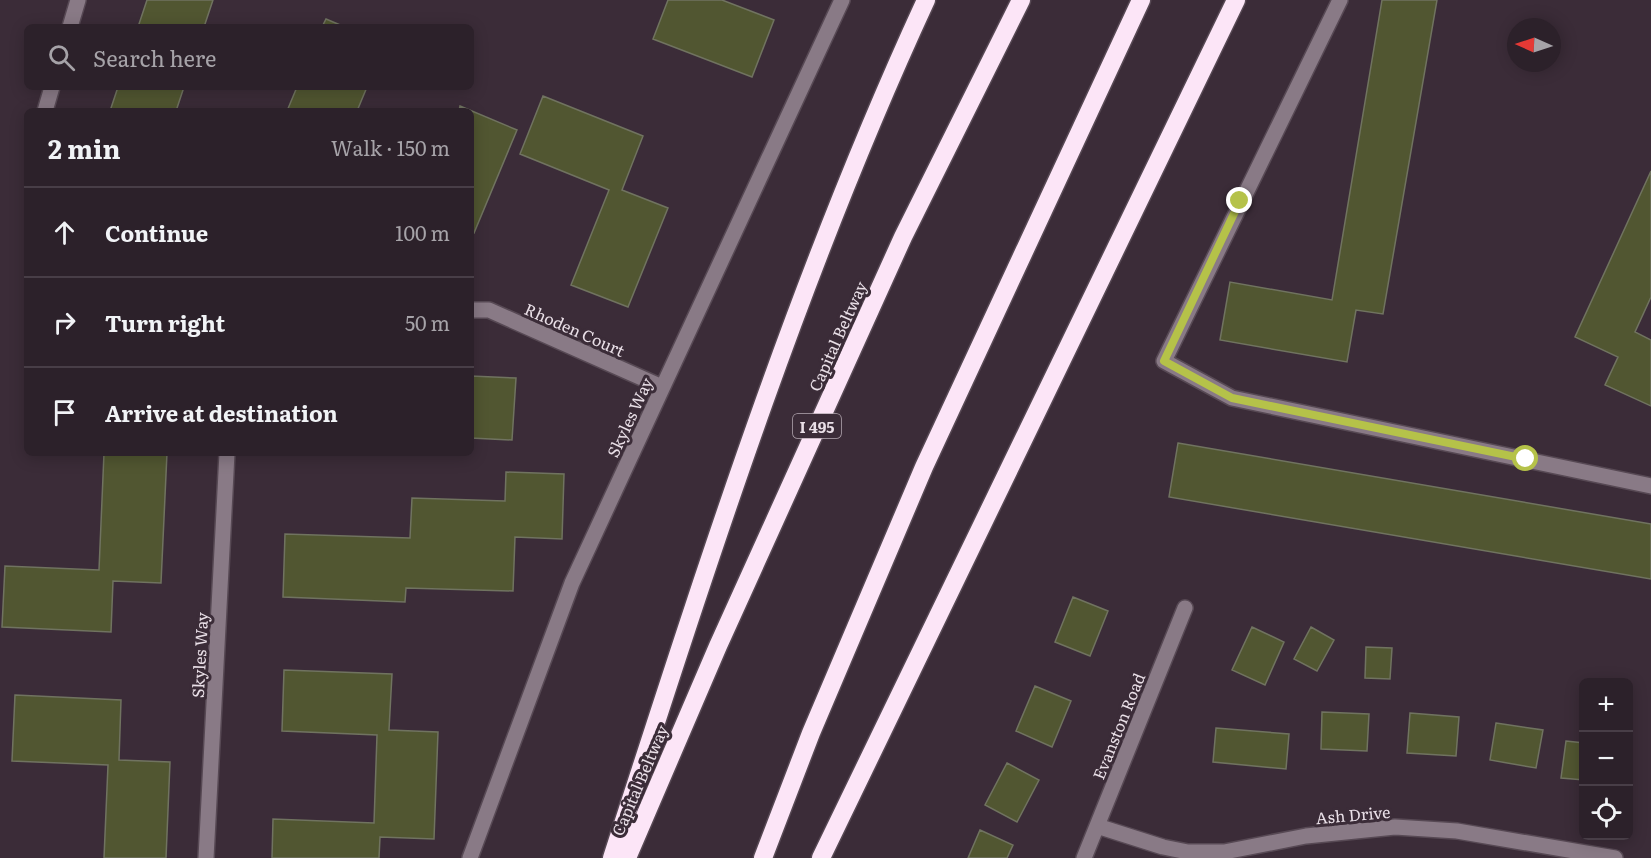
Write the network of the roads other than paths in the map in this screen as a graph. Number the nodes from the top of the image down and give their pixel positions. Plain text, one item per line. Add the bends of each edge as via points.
1 (78, 0) edge
2 (842, 0) edge
3 (926, 0) edge
4 (1021, 0) edge
5 (1141, 0) edge
6 (1236, 0) edge
7 (1340, 0) edge
8 (71, 24) edge
9 (51, 90) edge
10 (46, 108) edge
11 (474, 310) edge
12 (662, 387) junction
13 (227, 456) edge
14 (1651, 486) edge
15 (1185, 608) dead end
16 (1097, 826) junction
17 (1558, 853) edge
18 (206, 858) edge
19 (470, 858) edge
20 (612, 858) edge
21 (627, 858) edge
22 (763, 858) edge
23 (821, 858) edge
24 (1084, 858) edge
25 (1615, 858) edge

1 - 8 street
2 - 12 street, Skyles Way
3 - 20 highway via 851,170 790,324
4 - 21 highway, Capital Beltway / I 495 via 903,237
5 - 22 highway via 924,467
6 - 23 highway
7 - 14 street via 1164,361 1232,398
9 - 10 street
11 - 12 street, Rhoden Court via 489,310
12 - 19 street, Skyles Way via 572,583
13 - 18 street, Skyles Way
15 - 16 street, Evanston Road
16 - 17 street, Ash Drive via 1188,852 1241,850 1306,836 1395,827 1456,831
16 - 24 street, Evanston Road
17 - 25 street, Ash Drive

